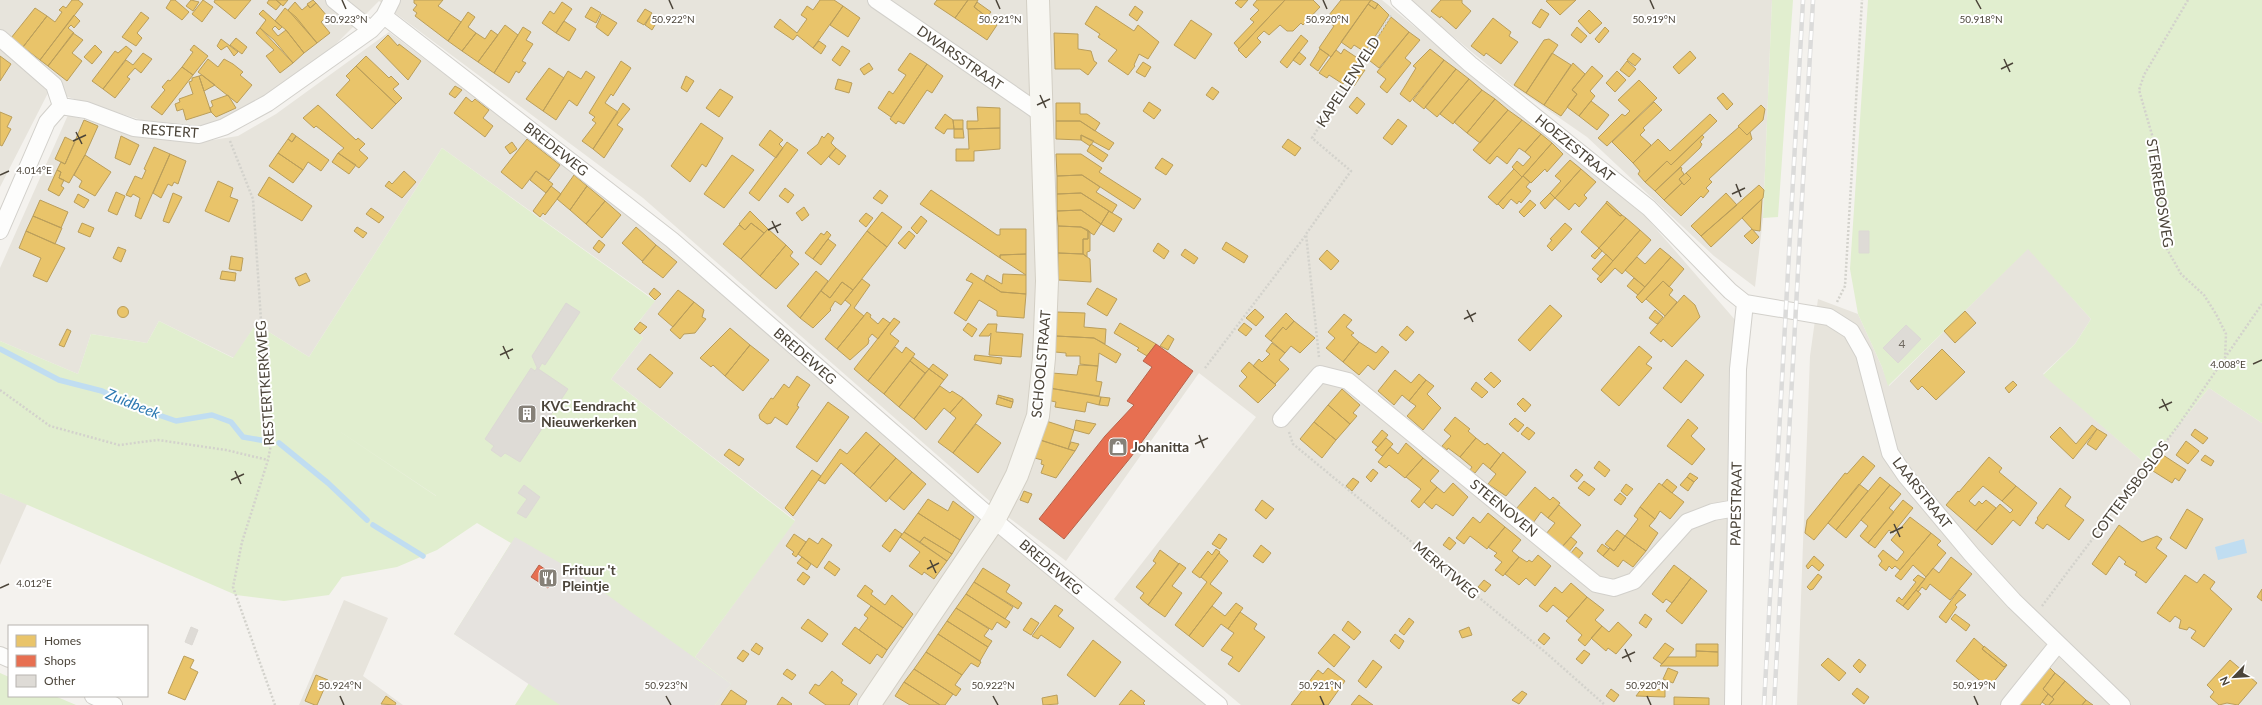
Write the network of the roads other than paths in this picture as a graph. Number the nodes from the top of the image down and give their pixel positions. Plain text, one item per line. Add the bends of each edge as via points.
1 (334, 0) edge
2 (392, 0) edge
3 (876, 0) edge
4 (1038, 0) edge
5 (1399, 1) edge
6 (384, 16) junction
7 (371, 30) junction
8 (0, 38) edge
9 (61, 106) junction
10 (1043, 116) junction
11 (0, 230) edge
12 (1745, 303) junction
13 (1281, 419) dead end
14 (1736, 508) junction
15 (994, 520) junction
16 (2058, 644) junction
17 (96, 697) edge
18 (114, 705) edge
19 (869, 705) edge
20 (1219, 705) edge
21 (1733, 705) edge
22 (2009, 705) edge
23 (2122, 705) edge

1 - 7 street
2 - 6 street, RESTERT
3 - 10 street, DWARSSTRAAT
4 - 10 street, SCHOOLSTRAAT
5 - 12 street, HOEZESTRAAT via 1470,64 1649,208 1730,291
6 - 7 street, RESTERT
6 - 15 street, BREDEWEG via 672,240
7 - 9 street, RESTERT via 268,103 224,127 199,135 134,128 86,110
8 - 9 street via 54,85
9 - 11 street via 47,122
10 - 15 street, SCHOOLSTRAAT via 1047,280 1044,358 1038,416 1017,475
12 - 14 street, PAPESTRAAT via 1738,368
12 - 16 street, LAARSTRAAT via 1829,317 1851,331 1864,354 1890,453 1905,475 1972,555
13 - 14 street, STEENOVEN via 1320,374 1348,380 1596,584 1614,588 1634,581 1687,522 1713,512
14 - 21 street, PAPESTRAAT
15 - 19 street, SCHOOLSTRAAT
15 - 20 street, BREDEWEG
16 - 22 street
16 - 23 street, LAARSTRAAT
17 - 18 street

